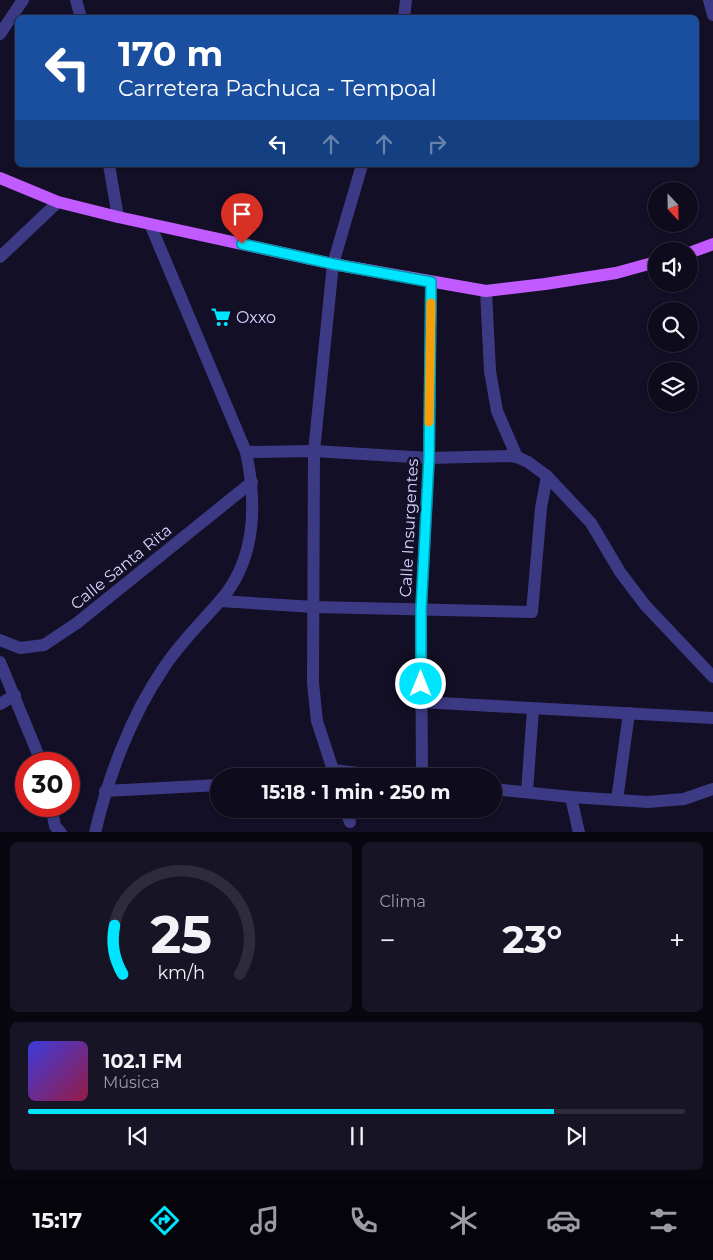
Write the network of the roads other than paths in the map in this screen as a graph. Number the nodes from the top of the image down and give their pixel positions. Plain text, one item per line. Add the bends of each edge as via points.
1 (23, 0) edge
2 (76, 0) edge
3 (406, 0) edge
4 (709, 0) edge
5 (80, 15) edge
6 (404, 15) edge
7 (713, 15) edge
8 (0, 34) edge
9 (109, 167) edge
10 (361, 167) edge
11 (0, 178) edge
12 (58, 202) junction
13 (118, 217) junction
14 (150, 224) junction
15 (713, 244) edge
16 (698, 250) edge
17 (0, 257) edge
18 (333, 264) junction
19 (648, 264) edge
20 (431, 282) junction
21 (486, 291) junction
22 (314, 451) junction
23 (246, 452) junction
24 (517, 457) junction
25 (429, 458) junction
26 (547, 476) junction
27 (252, 482) junction
28 (220, 601) junction
29 (314, 607) junction
30 (421, 610) junction
31 (0, 640) edge
32 (0, 662) edge
33 (713, 677) edge
34 (15, 695) junction
35 (422, 702) junction
36 (0, 704) edge
37 (533, 708) junction
38 (629, 713) junction
39 (713, 718) edge
40 (37, 752) edge
41 (332, 768) edge
42 (422, 768) edge
43 (210, 786) edge
44 (502, 789) edge
45 (713, 789) edge
46 (105, 791) junction
47 (527, 792) junction
48 (571, 797) junction
49 (617, 800) junction
50 (53, 817) edge
51 (349, 818) edge
52 (350, 822) dead end
53 (61, 832) edge
54 (95, 832) edge
55 (579, 832) edge

1 - 8 street
2 - 5 street
3 - 6 street
4 - 7 street
9 - 13 street
10 - 18 street
11 - 12 main road
12 - 13 main road
12 - 17 street
13 - 14 main road
14 - 18 main road
14 - 23 street
15 - 16 main road
18 - 20 main road
18 - 22 street
19 - 21 main road via 616,273
20 - 21 main road
20 - 25 street, Calle Insurgentes
21 - 24 street via 490,371 497,411
22 - 23 street
22 - 25 street
22 - 29 street
23 - 27 street
24 - 25 street
24 - 26 street
25 - 30 street, Calle Insurgentes
26 - 30 street via 532,612
26 - 33 street via 591,523 645,606
27 - 28 street via 250,545 236,579
27 - 31 street, Calle Santa Rita via 77,623 44,645 20,648
28 - 29 street
28 - 46 street via 163,669 140,708
29 - 30 street
29 - 41 street via 315,702
30 - 35 street, Calle Insurgentes
32 - 34 street
34 - 36 street
34 - 40 street
35 - 37 street
35 - 42 street, Calle Insurgentes
37 - 38 street
37 - 47 street
38 - 39 street
38 - 49 street
43 - 46 street
44 - 47 street
45 - 49 street via 684,799
46 - 54 street
47 - 48 street
48 - 49 street
48 - 55 street
50 - 53 street via 55,826
51 - 52 street

